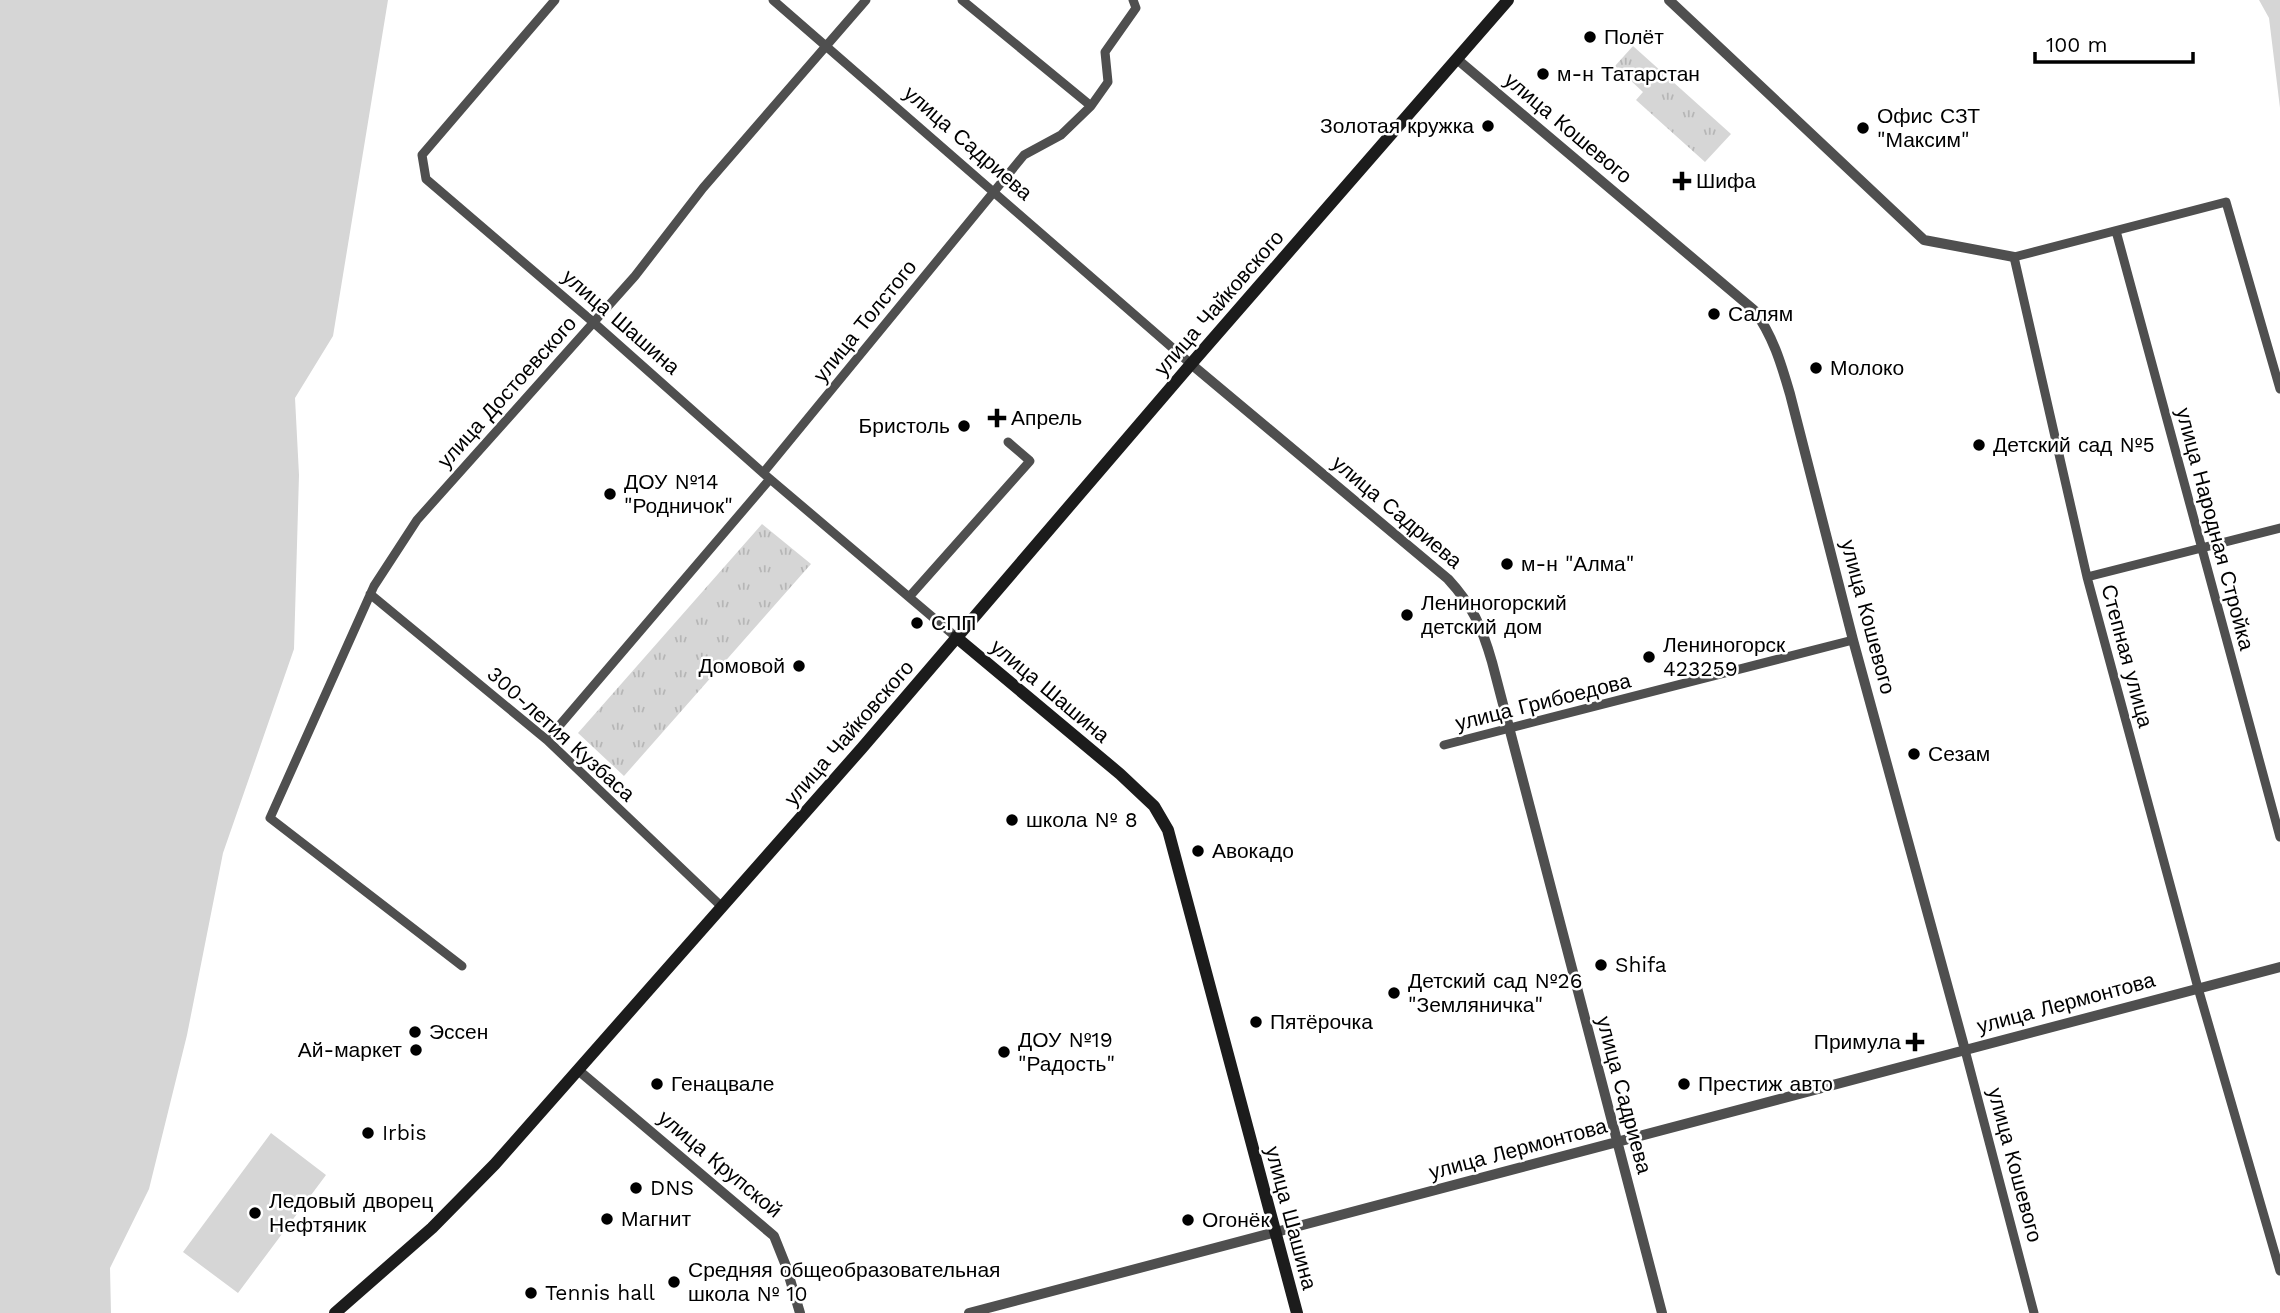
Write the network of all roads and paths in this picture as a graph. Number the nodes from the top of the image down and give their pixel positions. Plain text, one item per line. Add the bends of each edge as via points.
1 (555, 0) edge
2 (773, 0) edge
3 (866, 0) edge
4 (962, 0) edge
5 (1133, 0) edge
6 (1508, 0) edge
7 (1669, 0) edge
8 (825, 45) junction
9 (1458, 60) junction
10 (1091, 106) junction
11 (995, 192) junction
12 (2116, 231) junction
13 (2014, 257) junction
14 (593, 322) junction
15 (1191, 364) junction
16 (2280, 389) edge
17 (1008, 442) dead end
18 (766, 476) junction
19 (2280, 528) edge
20 (2201, 547) junction
21 (2087, 577) junction
22 (370, 594) junction
23 (910, 596) junction
24 (956, 637) junction
25 (1853, 640) junction
26 (1508, 727) junction
27 (547, 740) junction
28 (1444, 745) dead end
29 (2280, 837) edge
30 (722, 907) junction
31 (462, 966) dead end
32 (2280, 967) edge
33 (2198, 988) junction
34 (1965, 1050) junction
35 (579, 1070) junction
36 (1617, 1143) junction
37 (1275, 1233) junction
38 (2280, 1271) edge
39 (335, 1313) edge
40 (800, 1313) edge
41 (969, 1313) edge
42 (1297, 1313) edge
43 (1662, 1313) edge
44 (2034, 1313) edge

1 - 14 street, улица Шашина via 422,155 426,179
2 - 8 street, улица Садриева
3 - 8 street, улица Достоевского
4 - 10 street
5 - 10 street, улица Толстого via 1136,8 1105,52 1108,82
6 - 9 main road, улица Чайковского
7 - 13 street via 1924,240
8 - 11 street, улица Садриева
8 - 14 street, улица Достоевского
9 - 15 main road, улица Чайковского
9 - 25 street, улица Кошевого via 1754,310 1768,330 1790,394
10 - 11 street, улица Толстого via 1061,135 1024,155
11 - 15 street, улица Садриева
11 - 18 street, улица Толстого
12 - 13 street
12 - 16 street via 2226,202
12 - 20 street, улица Народная Стройка
13 - 21 street, Степная улица
14 - 18 street, улица Шашина
14 - 22 street, улица Достоевского via 417,520
15 - 24 main road, улица Чайковского
15 - 26 street, улица Садриева via 1448,579 1466,599 1484,636
17 - 23 street via 1030,461
18 - 23 street, улица Шашина
18 - 27 street, улица Толстого
19 - 20 street
20 - 21 street
20 - 29 street, улица Народная Стройка
21 - 33 street, Степная улица
22 - 27 street, 300-летия Кузбаса
22 - 31 street, улица Достоевского via 271,818
23 - 24 street, улица Шашина
24 - 30 main road, улица Чайковского
24 - 37 main road, улица Шашина via 1120,774 1154,806 1168,830
25 - 26 street, улица Грибоедова
25 - 34 street, улица Кошевого
26 - 28 street, улица Грибоедова
26 - 36 street, улица Садриева
27 - 30 street, 300-летия Кузбаса
30 - 35 main road, улица Чайковского
32 - 33 street, улица Лермонтова
33 - 34 street, улица Лермонтова
33 - 38 street, Степная улица
34 - 36 street, улица Лермонтова
34 - 44 street, улица Кошевого
35 - 39 main road, улица Чайковского via 484,1177
35 - 40 street, улица Крупской via 774,1236
36 - 37 street, улица Лермонтова
36 - 43 street, улица Садриева
37 - 41 street, улица Лермонтова
37 - 42 main road, улица Шашина

